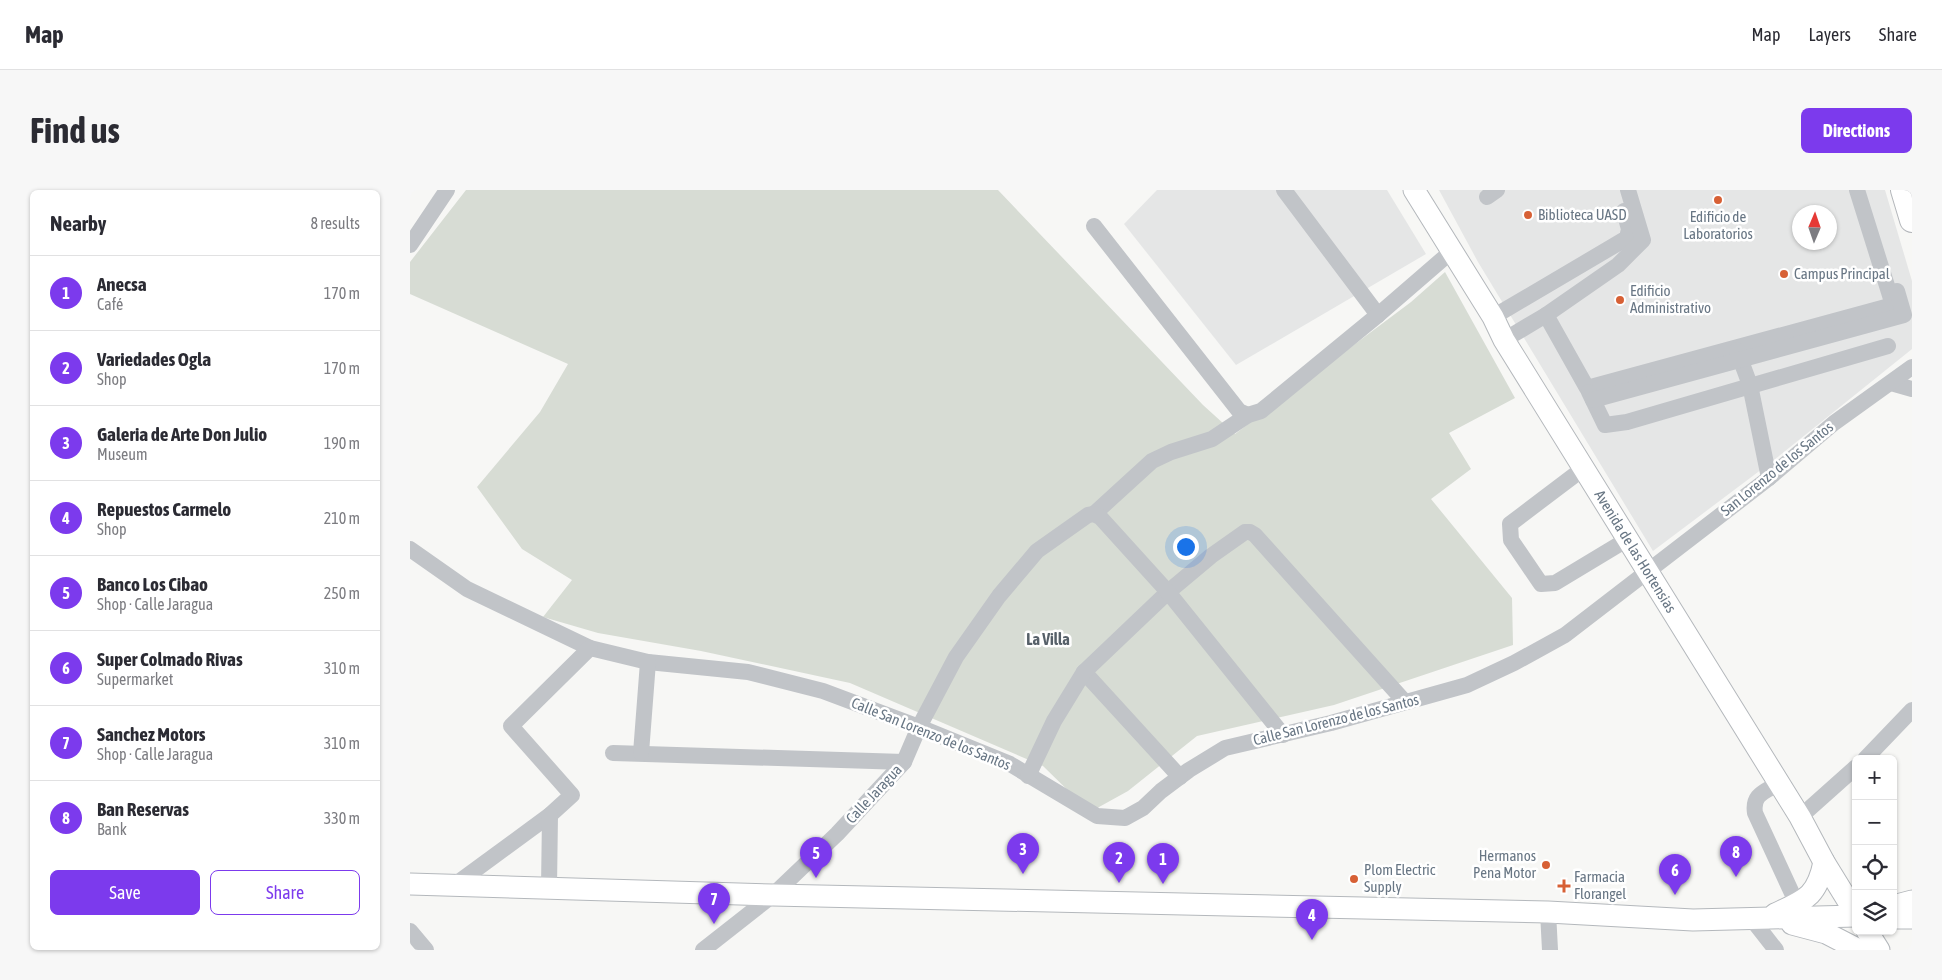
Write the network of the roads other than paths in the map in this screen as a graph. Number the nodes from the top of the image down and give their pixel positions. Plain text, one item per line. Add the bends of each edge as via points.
1 (447, 190) edge
2 (1284, 190) edge
3 (1414, 190) edge
4 (1618, 190) edge
5 (1628, 190) edge
6 (1857, 190) edge
7 (1866, 190) edge
8 (1903, 190) edge
9 (1912, 220) edge
10 (1094, 226) dead end
11 (410, 245) edge
12 (1452, 251) junction
13 (1378, 315) junction
14 (1546, 315) junction
15 (1493, 317) junction
16 (1504, 340) junction
17 (1888, 346) dead end
18 (1739, 354) junction
19 (1912, 367) edge
20 (1891, 383) junction
21 (1750, 386) junction
22 (1912, 389) edge
23 (1590, 394) junction
24 (1248, 415) junction
25 (1584, 468) junction
26 (1769, 478) junction
27 (1094, 514) junction
28 (1628, 539) junction
29 (410, 550) edge
30 (1647, 571) junction
31 (1168, 592) junction
32 (590, 648) junction
33 (648, 662) junction
34 (1084, 672) junction
35 (1405, 702) junction
36 (1912, 710) edge
37 (919, 727) junction
38 (1283, 734) junction
39 (613, 753) dead end
40 (641, 753) junction
41 (1869, 755) edge
42 (904, 762) junction
43 (1852, 771) edge
44 (1028, 776) junction
45 (1180, 777) junction
46 (1779, 783) junction
47 (550, 814) junction
48 (1800, 817) junction
49 (1824, 862) junction
50 (410, 884) edge
51 (456, 884) junction
52 (549, 887) junction
53 (773, 895) junction
54 (1912, 901) edge
55 (1797, 904) junction
56 (1897, 905) edge
57 (1852, 908) edge
58 (1548, 912) junction
59 (1852, 915) edge
60 (1760, 917) junction
61 (1897, 918) edge
62 (1912, 918) edge
63 (410, 931) edge
64 (1870, 935) edge
65 (426, 950) edge
66 (703, 950) edge
67 (1550, 950) edge
68 (1776, 950) edge
69 (1859, 950) edge
70 (1879, 950) edge

1 - 11 street
2 - 13 street
3 - 12 main road, Avenida de las Hortensias
4 - 15 street via 1629,229 1627,238
5 - 14 street via 1642,240 1618,265
6 - 18 street via 1893,306
7 - 18 street via 1904,315
8 - 9 highway
10 - 24 street via 1240,411
12 - 13 street, Calle Jaragua
12 - 15 main road, Avenida de las Hortensias
13 - 24 street, Calle Jaragua via 1261,411
14 - 16 street
14 - 23 street
15 - 16 main road, Avenida de las Hortensias
16 - 25 main road, Avenida de las Hortensias
17 - 21 street
18 - 21 street
18 - 23 street
19 - 20 street, San Lorenzo de los Santos
20 - 22 street
20 - 26 street, San Lorenzo de los Santos via 1834,423
21 - 23 street via 1627,422 1606,424
21 - 26 street
24 - 27 street, Calle Jaragua via 1212,440 1152,461
25 - 28 main road, Avenida de las Hortensias
25 - 28 street via 1510,524 1511,540 1541,584 1555,583
26 - 30 street, San Lorenzo de los Santos
27 - 31 street
27 - 37 street, Calle Jaragua via 1037,551 999,596 956,657
28 - 30 main road, Avenida de las Hortensias
29 - 32 street, Calle San Lorenzo de los Santos via 467,589
30 - 35 street, Calle San Lorenzo de los Santos via 1565,635 1467,685
30 - 46 main road, Avenida de las Hortensias
31 - 34 street
31 - 35 street via 1240,534 1250,532
31 - 38 street
32 - 33 street, Calle San Lorenzo de los Santos
32 - 47 street via 511,726 572,795
33 - 37 street, Calle San Lorenzo de los Santos via 748,672 823,691
33 - 40 street
34 - 44 street via 1054,721
34 - 45 street
35 - 38 street, Calle San Lorenzo de los Santos
36 - 41 street
37 - 42 street, Calle Jaragua
37 - 44 street, Calle San Lorenzo de los Santos via 1010,764
38 - 45 street, Calle San Lorenzo de los Santos via 1225,748
39 - 40 street
40 - 42 street
42 - 53 street, Calle Jaragua via 837,834
43 - 48 street
44 - 45 street, Calle San Lorenzo de los Santos via 1097,816 1125,818 1144,808
46 - 48 main road, Avenida de las Hortensias
46 - 55 street via 1756,797 1755,813
47 - 51 street
47 - 52 street
48 - 49 main road, Avenida de las Hortensias
49 - 55 main road via 1816,887
49 - 57 main road, Avenida de las Hortensias
50 - 51 main road
51 - 52 main road
52 - 53 main road
53 - 58 main road
53 - 66 street, Calle Jaragua
54 - 56 main road
55 - 60 main road
58 - 60 main road via 1693,920
58 - 67 street
59 - 60 main road
60 - 68 street
60 - 69 main road via 1826,933
61 - 62 main road
63 - 65 street
64 - 70 main road

